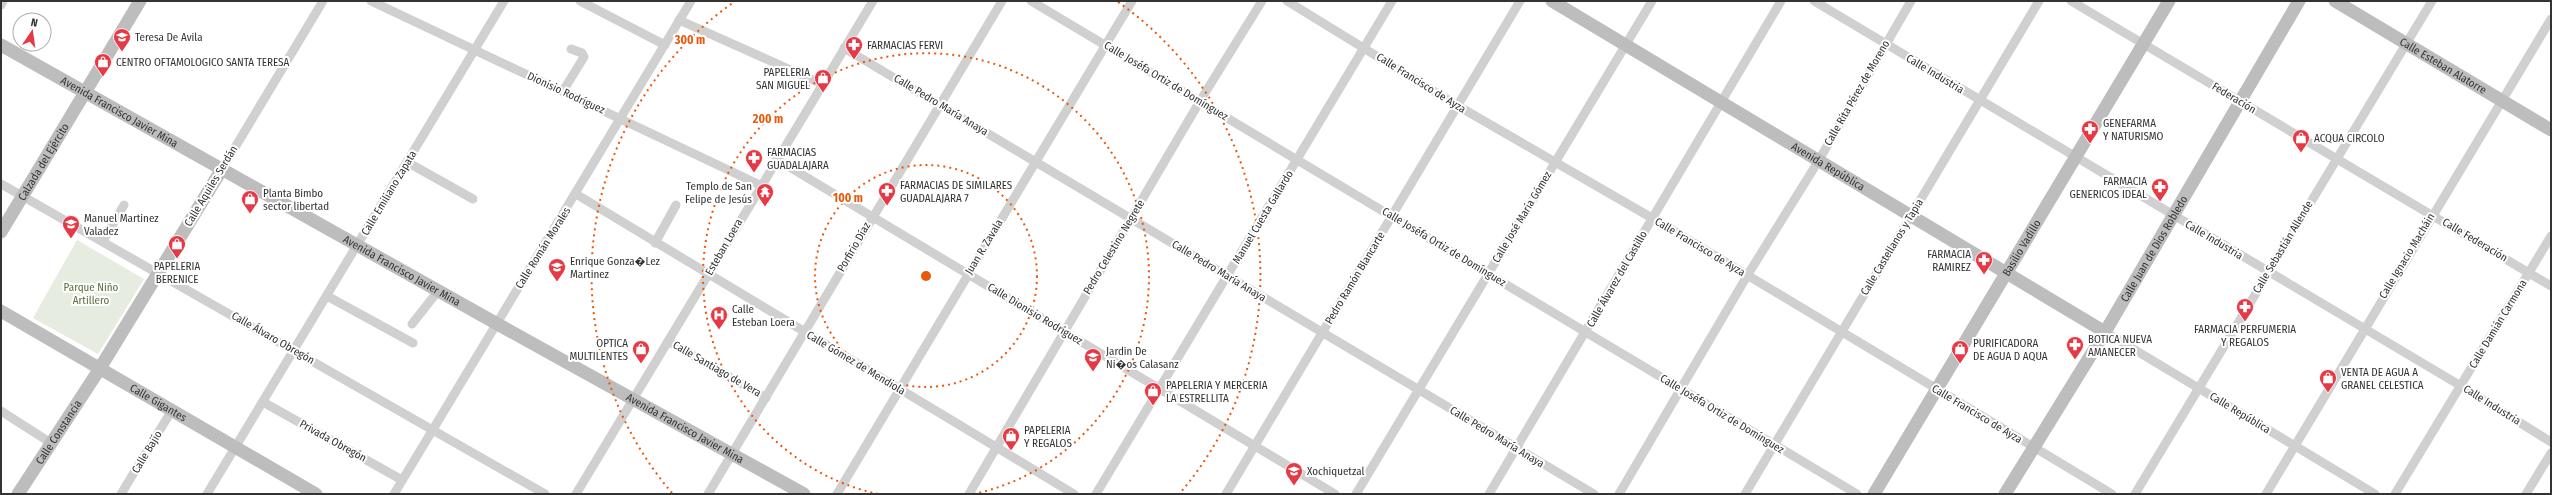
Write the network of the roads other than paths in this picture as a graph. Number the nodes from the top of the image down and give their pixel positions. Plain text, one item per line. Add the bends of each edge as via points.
1 (3, 1) edge
2 (140, 1) edge
3 (323, 1) edge
4 (372, 1) edge
5 (504, 1) edge
6 (580, 1) edge
7 (691, 1) edge
8 (873, 1) edge
9 (1002, 1) edge
10 (1031, 1) edge
11 (1132, 1) edge
12 (1262, 1) edge
13 (1287, 1) edge
14 (1392, 1) edge
15 (1520, 1) edge
16 (1552, 1) edge
17 (1652, 1) edge
18 (1782, 1) edge
19 (1814, 1) edge
20 (1911, 1) edge
21 (2039, 1) edge
22 (2071, 1) edge
23 (2169, 1) edge
24 (2299, 1) edge
25 (2335, 1) edge
26 (2432, 1) edge
27 (1, 4) edge
28 (2551, 19) edge
29 (679, 20) junction
30 (2406, 43) junction
31 (1885, 44) junction
32 (2143, 44) junction
33 (1, 45) edge
34 (665, 45) junction
35 (1626, 45) junction
36 (1106, 46) junction
37 (844, 48) junction
38 (1364, 48) junction
39 (571, 49) dead end
40 (475, 50) junction
41 (822, 84) junction
42 (562, 91) junction
43 (86, 92) junction
44 (1980, 100) junction
45 (2501, 100) junction
46 (1200, 101) junction
47 (1721, 102) junction
48 (2240, 102) junction
49 (940, 105) junction
50 (1458, 106) junction
51 (621, 119) junction
52 (2551, 130) edge
53 (2076, 157) junction
54 (776, 159) junction
55 (2336, 159) junction
56 (1298, 160) junction
57 (1819, 160) junction
58 (407, 162) junction
59 (1036, 162) junction
60 (1555, 162) junction
61 (222, 169) junction
62 (1, 184) edge
63 (760, 185) junction
64 (576, 194) junction
65 (2398, 195) joint
66 (23, 196) junction
67 (473, 199) dead end
68 (124, 205) dead end
69 (676, 205) dead end
70 (2172, 214) junction
71 (2432, 215) junction
72 (872, 216) junction
73 (1392, 216) junction
74 (1911, 216) junction
75 (1652, 218) junction
76 (1131, 219) junction
77 (1, 232) edge
78 (2551, 236) edge
79 (103, 241) junction
80 (655, 242) junction
81 (357, 246) junction
82 (2268, 272) junction
83 (159, 273) junction
84 (2006, 273) junction
85 (2529, 273) junction
86 (968, 274) junction
87 (1488, 274) junction
88 (708, 275) junction
89 (1228, 276) junction
90 (1747, 276) junction
91 (2551, 286) edge
92 (438, 291) junction
93 (327, 296) junction
94 (1, 311) edge
95 (412, 324) dead end
96 (496, 324) junction
97 (2364, 329) junction
98 (1063, 331) junction
99 (804, 332) junction
100 (1322, 332) junction
101 (1586, 332) junction
102 (1841, 332) junction
103 (2104, 332) junction
104 (668, 341) junction
105 (413, 343) dead end
106 (295, 350) junction
107 (99, 370) junction
108 (2460, 386) junction
109 (1158, 388) junction
110 (2198, 388) junction
111 (899, 389) junction
112 (1418, 390) junction
113 (1682, 390) junction
114 (1937, 390) junction
115 (766, 398) junction
116 (634, 400) junction
117 (263, 402) junction
118 (172, 410) junction
119 (1, 411) edge
120 (431, 429) junction
121 (2551, 442) edge
122 (51, 443) junction
123 (1774, 445) junction
124 (236, 446) junction
125 (1254, 446) junction
126 (2295, 446) junction
127 (2033, 447) junction
128 (997, 448) junction
129 (1517, 448) junction
130 (2551, 453) edge
131 (733, 455) junction
132 (402, 480) junction
133 (301, 490) edge
134 (18, 494) edge
135 (121, 494) edge
136 (207, 494) edge
137 (316, 494) edge
138 (394, 494) edge
139 (545, 494) edge
140 (576, 494) edge
141 (708, 494) edge
142 (804, 494) edge
143 (837, 494) edge
144 (969, 494) edge
145 (1074, 494) edge
146 (1096, 494) edge
147 (1226, 494) edge
148 (1335, 494) edge
149 (1356, 494) edge
150 (1489, 494) edge
151 (1594, 494) edge
152 (1619, 494) edge
153 (1745, 494) edge
154 (1856, 494) edge
155 (1874, 494) edge
156 (2004, 494) edge
157 (2112, 494) edge
158 (2135, 494) edge
159 (2266, 494) edge
160 (2375, 494) edge
161 (2395, 494) edge
162 (2526, 494) edge

1 - 27 street
2 - 43 street, Calzada del Ejército
3 - 61 street, Calle Aquiles Serdán
4 - 40 street, Dionisio Rodríguez
5 - 40 street, Calle Emiliano Zapata
6 - 34 street
7 - 29 street, Calle Román Morales
8 - 37 street, Esteban Loera
9 - 49 street, Porfirio Díaz
10 - 36 street, Calle Joséfa Ortiz de Domínguez
11 - 36 street, Juan R. Zavala
12 - 46 street, Pedro Celestino Negrete
13 - 38 street, Calle Francisco de Ayza
14 - 38 street, Manuel Cuesta Gallardo
15 - 50 street, Pedro Ramón Blancarte
16 - 35 street, Avenida República
17 - 35 street, Calle José María Gómez
18 - 47 street, Calle Álvarez del Castillo
19 - 31 street, Calle Industria
20 - 31 street, Calle Rita Pérez de Moreno
21 - 44 street, Calle Castellanos y Tapia
22 - 32 street, Federación
23 - 32 street, Basilio Vadillo
24 - 48 street, Calle Juan de Dios Robledo
25 - 30 street, Calle Esteban Alatorre
26 - 30 street, Calle Sebastián Allende
28 - 45 street, Calle Ignacio Macháin
29 - 34 street, Calle Román Morales
29 - 41 street
30 - 45 street, Calle Esteban Alatorre
30 - 55 street, Calle Sebastián Allende
31 - 44 street, Calle Industria
31 - 57 street, Calle Rita Pérez de Moreno
32 - 48 street, Federación
32 - 53 street, Basilio Vadillo
33 - 43 street, Avenida Francisco Javier Mina
34 - 51 street, Calle Román Morales
35 - 47 street, Avenida República
35 - 60 street, Calle José María Gómez
36 - 46 street, Calle Joséfa Ortiz de Domínguez
36 - 59 street, Juan R. Zavala
37 - 41 street, Esteban Loera
37 - 49 street, Calle Pedro María Anaya
38 - 50 street, Calle Francisco de Ayza
38 - 56 street, Manuel Cuesta Gallardo
39 - 42 street via 582,53 584,57
40 - 42 street, Dionisio Rodríguez
40 - 58 street, Calle Emiliano Zapata
41 - 54 street, Esteban Loera
42 - 51 street, Dionisio Rodríguez
43 - 61 street, Avenida Francisco Javier Mina
43 - 66 street, Calzada del Ejército
44 - 53 street, Calle Industria
44 - 74 street, Calle Castellanos y Tapia
45 - 52 street, Calle Esteban Alatorre
45 - 71 street, Calle Ignacio Macháin
46 - 56 street, Calle Joséfa Ortiz de Domínguez
46 - 76 street, Pedro Celestino Negrete
47 - 57 street, Avenida República
47 - 75 street, Calle Álvarez del Castillo
48 - 55 street, Federación
48 - 70 street, Calle Juan de Dios Robledo
49 - 59 street, Calle Pedro María Anaya
49 - 72 street, Porfirio Díaz
50 - 60 street, Calle Francisco de Ayza
50 - 73 street, Pedro Ramón Blancarte
51 - 63 street, Dionisio Rodríguez
51 - 64 street, Calle Román Morales
53 - 70 street, Calle Industria
53 - 84 street, Basilio Vadillo
54 - 63 street, Esteban Loera
54 - 72 street, Calle Dionisio Rodríguez
55 - 65 street, Federación
55 - 82 street, Calle Sebastián Allende
56 - 73 street, Calle Joséfa Ortiz de Domínguez
56 - 89 street, Manuel Cuesta Gallardo
57 - 74 street, Avenida República
57 - 90 street, Calle Rita Pérez de Moreno
58 - 67 street
58 - 81 street, Calle Emiliano Zapata
59 - 76 street, Calle Pedro María Anaya
59 - 86 street, Juan R. Zavala
60 - 75 street, Calle Francisco de Ayza
60 - 87 street, Calle José María Gómez
61 - 81 street, Avenida Francisco Javier Mina
61 - 83 street, Calle Aquiles Serdán
62 - 66 street, Calle Álvaro Obregón
63 - 88 street, Esteban Loera
64 - 80 street, Calle Gómez de Mendiola
64 - 96 street, Calle Román Morales
65 - 71 street, Calle Federación
66 - 77 street, Calzada del Ejército
66 - 79 street, Calle Álvaro Obregón
68 - 79 street
69 - 80 street
70 - 82 street, Calle Industria
70 - 103 street, Calle Juan de Dios Robledo
71 - 85 street, Calle Federación
71 - 97 street, Calle Ignacio Macháin
72 - 86 street, Calle Dionisio Rodríguez
72 - 99 street, Porfirio Díaz
73 - 87 street, Calle Joséfa Ortiz de Domínguez
73 - 100 street, Pedro Ramón Blancarte
74 - 84 street, Avenida República
74 - 102 street, Calle Castellanos y Tapia
75 - 90 street, Calle Francisco de Ayza
75 - 101 street, Calle Álvarez del Castillo
76 - 89 street, Calle Pedro María Anaya
76 - 98 street, Pedro Celestino Negrete
78 - 85 street, Calle Damián Carmona
79 - 83 street, Calle Álvaro Obregón
80 - 88 street, Calle Gómez de Mendiola
81 - 92 street, Avenida Francisco Javier Mina
81 - 93 street, Calle Emiliano Zapata
82 - 97 street, Calle Industria
82 - 110 street, Calle Sebastián Allende
83 - 106 street, Calle Álvaro Obregón
83 - 107 street, Calle Aquiles Serdán
84 - 103 street, Avenida República
84 - 114 street, Basilio Vadillo
85 - 91 street, Calle Federación
85 - 108 street, Calle Damián Carmona
86 - 98 street, Calle Dionisio Rodríguez
86 - 111 street, Juan R. Zavala
87 - 101 street, Calle Joséfa Ortiz de Domínguez
87 - 112 street, Calle José María Gómez
88 - 99 street, Calle Gómez de Mendiola
88 - 104 street, Esteban Loera
89 - 100 street, Calle Pedro María Anaya
89 - 109 street, Manuel Cuesta Gallardo
90 - 102 street, Calle Francisco de Ayza
90 - 113 street, Calle Rita Pérez de Moreno
92 - 95 street
92 - 96 street, Avenida Francisco Javier Mina
93 - 105 street
93 - 106 street, Calle Emiliano Zapata
94 - 107 street, Calle Gigantes
96 - 116 street, Avenida Francisco Javier Mina
96 - 120 street, Calle Román Morales
97 - 108 street, Calle Industria
97 - 126 street, Calle Ignacio Macháin
98 - 109 street, Calle Dionisio Rodríguez
98 - 128 street, Pedro Celestino Negrete
99 - 111 street, Calle Gómez de Mendiola
99 - 115 street, Porfirio Díaz
100 - 112 street, Calle Pedro María Anaya
100 - 125 street, Pedro Ramón Blancarte
101 - 113 street, Calle Joséfa Ortiz de Domínguez
101 - 129 street, Calle Álvarez del Castillo
102 - 114 street, Calle Francisco de Ayza
102 - 123 street, Calle Castellanos y Tapia
103 - 110 street, Calle República
103 - 127 street, Calle Juan de Dios Robledo
104 - 115 street, Calle Santiago de Vera
104 - 116 street, Esteban Loera
106 - 117 street, Calle Emiliano Zapata
106 - 120 street, Calle Álvaro Obregón
107 - 118 street, Calle Gigantes
107 - 122 street, Calle Constancia
108 - 121 street, Calle Industria
108 - 161 street, Calle Damián Carmona
109 - 125 street, Calle Dionisio Rodríguez
109 - 146 street, Manuel Cuesta Gallardo
110 - 126 street, Calle República
110 - 158 street, Calle Sebastián Allende
111 - 128 street, Calle Gómez de Mendiola
111 - 143 street, Juan R. Zavala
112 - 129 street, Calle Pedro María Anaya
112 - 149 street, Calle José María Gómez
113 - 123 street, Calle Joséfa Ortiz de Domínguez
113 - 152 street, Calle Rita Pérez de Moreno
114 - 127 street, Calle Francisco de Ayza
114 - 155 street, Basilio Vadillo
115 - 131 street, Porfirio Díaz
116 - 131 street, Avenida Francisco Javier Mina
116 - 140 street, Esteban Loera
117 - 124 street, Calle Emiliano Zapata
117 - 132 street, Privada Obregón
118 - 124 street, Calle Gigantes
118 - 135 street, Calle Bajío
119 - 122 street
120 - 132 street, Calle Román Morales
120 - 139 street, Calle Álvaro Obregón
122 - 134 street, Calle Constancia
123 - 153 street, Calle Castellanos y Tapia
123 - 154 street, Calle Joséfa Ortiz de Domínguez
124 - 133 street, Calle Gigantes
124 - 136 street, Calle Emiliano Zapata
125 - 147 street, Pedro Ramón Blancarte
125 - 148 street, Calle Dionisio Rodríguez
126 - 159 street, Calle Ignacio Macháin
126 - 160 street, Calle República
127 - 156 street, Calle Juan de Dios Robledo
127 - 157 street, Calle Francisco de Ayza
128 - 144 street, Pedro Celestino Negrete
128 - 145 street, Calle Gómez de Mendiola
129 - 150 street, Calle Álvarez del Castillo
129 - 151 street, Calle Pedro María Anaya
130 - 162 street
131 - 141 street, Porfirio Díaz
131 - 142 street, Avenida Francisco Javier Mina
132 - 138 street, Calle Román Morales
133 - 137 street, Calle Gigantes

